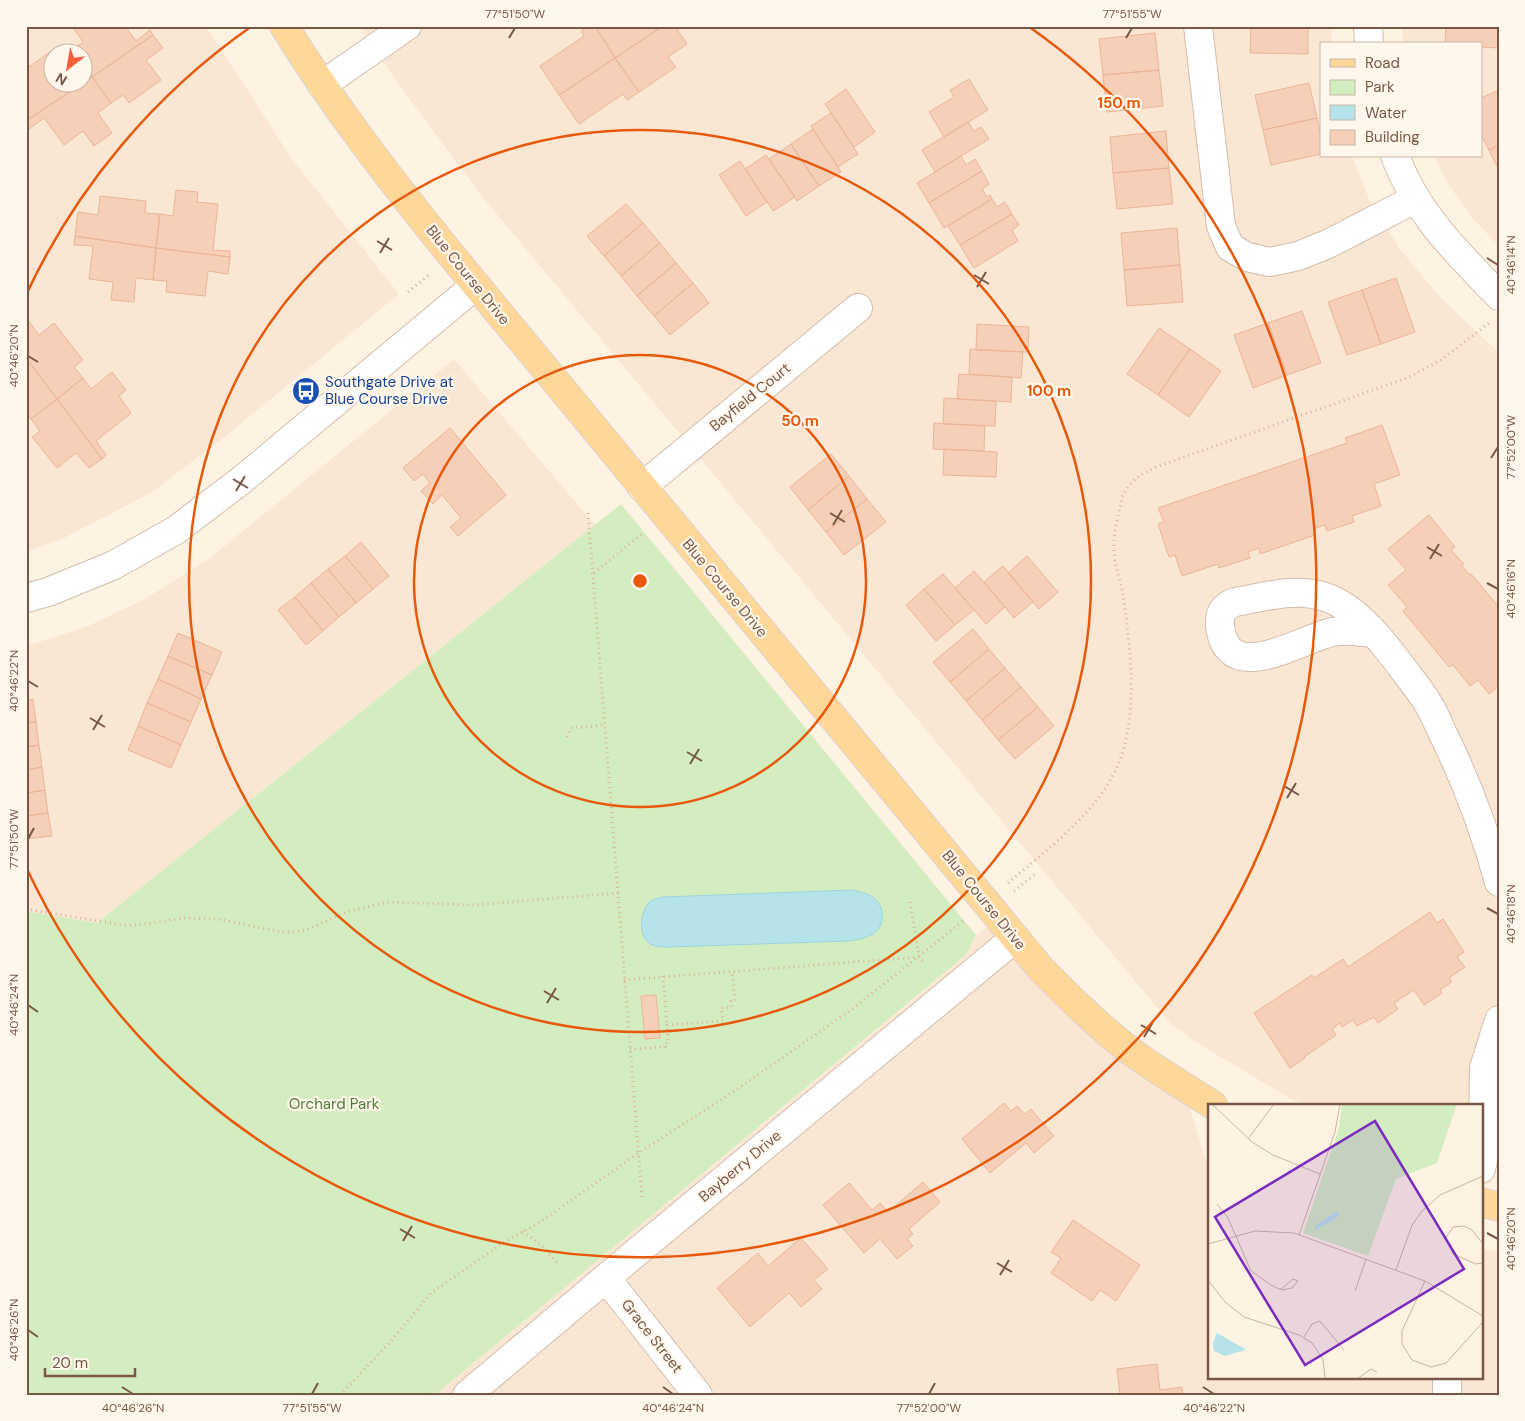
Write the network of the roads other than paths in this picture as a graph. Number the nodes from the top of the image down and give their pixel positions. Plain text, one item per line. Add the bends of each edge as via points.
1 (284, 26) edge
2 (407, 26) edge
3 (1198, 26) edge
4 (1368, 26) edge
5 (1369, 42) edge
6 (322, 85) junction
7 (1396, 158) edge
8 (1415, 199) junction
9 (476, 285) junction
10 (858, 308) dead end
11 (1495, 308) edge
12 (642, 487) junction
13 (26, 598) edge
14 (1374, 633) junction
15 (1499, 882) edge
16 (1015, 938) junction
17 (1499, 1020) edge
18 (1211, 1104) edge
19 (1482, 1129) edge
20 (1482, 1129) edge
21 (1482, 1164) edge
22 (1482, 1202) edge
23 (1499, 1207) edge
24 (606, 1278) junction
25 (1447, 1378) edge
26 (467, 1395) edge
27 (698, 1395) edge
28 (1447, 1395) edge

1 - 6 main road, Blue Course Drive
2 - 6 street
3 - 8 street via 1221,226 1230,247 1247,257 1270,262 1298,256
4 - 5 street
6 - 9 main road, Blue Course Drive via 400,191
7 - 8 street
8 - 11 street
9 - 12 main road, Blue Course Drive
9 - 13 street via 243,479 176,530 114,565
10 - 12 street, Bayfield Court
12 - 16 main road, Blue Course Drive
14 - 14 street via 1342,606 1326,597 1306,593 1235,602 1222,610 1220,619 1221,638 1236,654 1246,657 1283,651 1344,630
14 - 15 street via 1429,705 1458,763
16 - 18 main road, Blue Course Drive via 1041,969 1099,1025 1160,1072
16 - 24 street, Bayberry Drive
17 - 19 street via 1484,1068
20 - 21 street via 1485,1150
22 - 23 main road
24 - 26 street, Bayberry Drive
24 - 27 street, Grace Street
25 - 28 street

